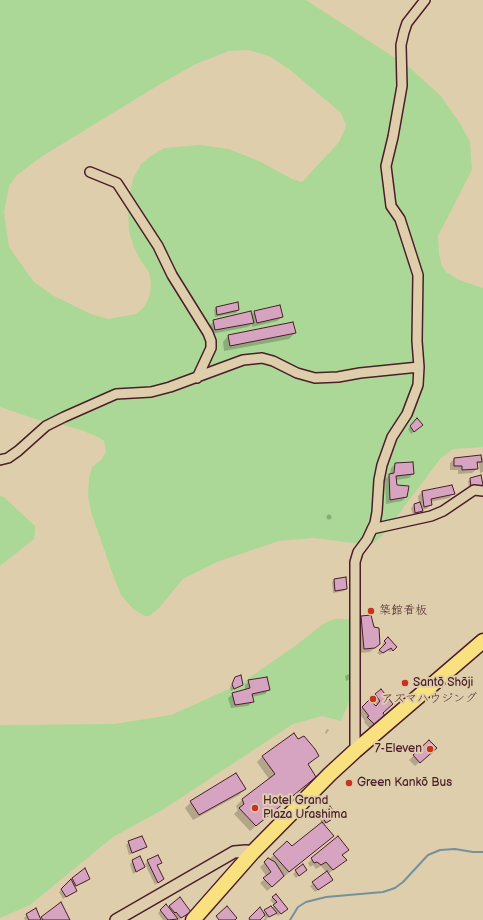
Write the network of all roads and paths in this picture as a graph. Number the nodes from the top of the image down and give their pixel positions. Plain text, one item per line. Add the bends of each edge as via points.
1 (425, 0) edge
2 (90, 172) dead end
3 (419, 367) junction
4 (197, 378) junction
5 (0, 460) edge
6 (483, 491) edge
7 (372, 529) junction
8 (483, 641) edge
9 (355, 751) junction
10 (253, 852) junction
11 (116, 920) edge
12 (193, 920) edge

1 - 3 street via 407,23 402,39 402,86 386,166 391,206 400,219 418,275
2 - 4 street via 118,183 208,333 211,348
3 - 4 street via 315,378 262,358 243,360
3 - 7 street via 418,385 413,399 407,414 392,437 382,465 378,512
4 - 5 street via 151,392 116,394 46,426 18,451
6 - 7 street via 474,490 431,516
7 - 9 street via 355,562
8 - 9 highway
9 - 10 highway
10 - 11 street via 234,852
10 - 12 highway

